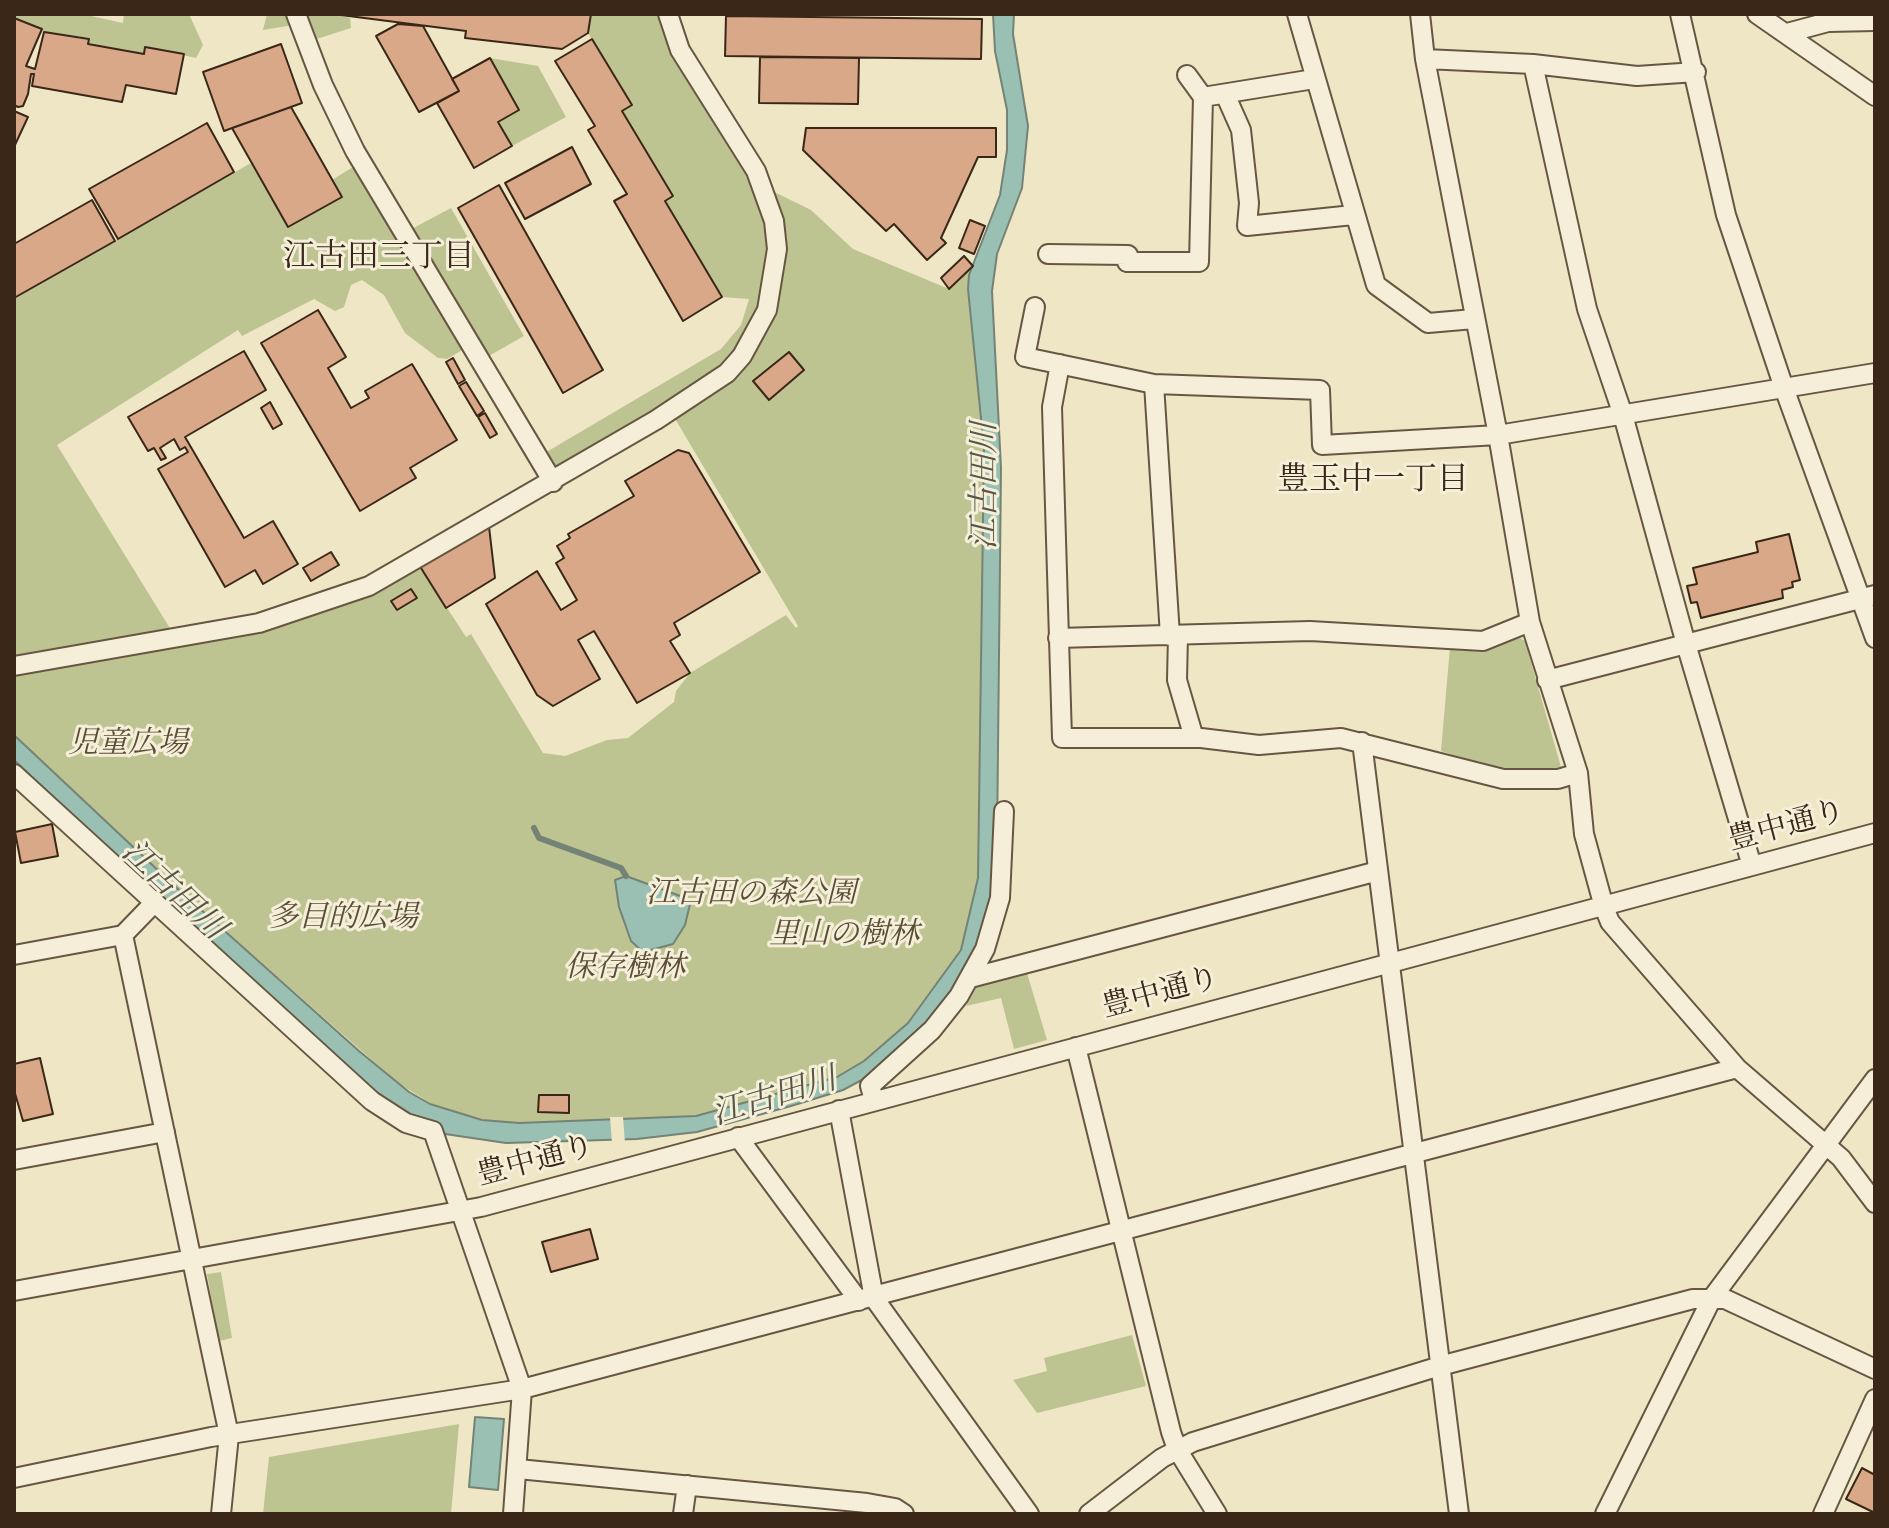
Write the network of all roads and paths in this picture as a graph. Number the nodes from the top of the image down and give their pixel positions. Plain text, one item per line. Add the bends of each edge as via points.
1 (296, 14) edge
2 (668, 14) edge
3 (1297, 14) edge
4 (1420, 14) edge
5 (1680, 14) edge
6 (1757, 14) edge
7 (1875, 21) edge
8 (1787, 33) junction
9 (1425, 59) junction
10 (1533, 64) junction
11 (1696, 72) junction
12 (1187, 75) dead end
13 (1314, 79) junction
14 (1225, 94) junction
15 (1875, 96) edge
16 (1203, 97) junction
17 (1353, 215) junction
18 (1048, 254) dead end
19 (1035, 307) dead end
20 (1474, 319) junction
21 (1060, 364) junction
22 (1875, 373) edge
23 (1154, 384) junction
24 (1784, 388) junction
25 (1623, 415) junction
26 (1498, 435) junction
27 (553, 482) junction
28 (1868, 597) edge
29 (1530, 622) junction
30 (1174, 636) junction
31 (1058, 638) junction
32 (1875, 638) edge
33 (1686, 644) junction
34 (14, 666) edge
35 (1547, 680) junction
36 (1194, 738) junction
37 (1362, 742) junction
38 (1578, 773) junction
39 (14, 774) edge
40 (1004, 811) dead end
41 (1875, 833) edge
42 (1752, 866) junction
43 (1378, 871) junction
44 (154, 903) junction
45 (1604, 907) junction
46 (123, 935) junction
47 (14, 955) edge
48 (1389, 962) junction
49 (970, 978) junction
50 (1076, 1047) junction
51 (1737, 1068) junction
52 (1875, 1079) edge
53 (874, 1100) junction
54 (839, 1110) junction
55 (165, 1132) junction
56 (738, 1137) junction
57 (1827, 1148) junction
58 (1413, 1155) junction
59 (14, 1160) edge
60 (1875, 1203) edge
61 (462, 1211) junction
62 (1121, 1232) junction
63 (193, 1259) junction
64 (14, 1291) edge
65 (1712, 1298) junction
66 (866, 1300) junction
67 (1440, 1366) junction
68 (1875, 1369) edge
69 (522, 1389) junction
70 (1875, 1399) edge
71 (229, 1435) junction
72 (1177, 1449) junction
73 (518, 1469) junction
74 (14, 1478) edge
75 (687, 1485) junction
76 (221, 1514) edge
77 (513, 1514) edge
78 (683, 1514) edge
79 (904, 1514) edge
80 (1029, 1514) edge
81 (1089, 1514) edge
82 (1217, 1514) edge
83 (1459, 1514) edge
84 (1605, 1514) edge
85 (1823, 1514) edge

1 - 27 street via 355,151
2 - 27 street via 680,50 764,187 777,249 773,288 756,334 727,373
3 - 13 street
4 - 9 street
5 - 11 street
6 - 8 street
7 - 8 street via 1828,22
8 - 15 street
9 - 10 street
9 - 20 street
10 - 11 street via 1637,76
10 - 25 street via 1587,309
11 - 24 street via 1726,215
12 - 16 street
13 - 14 street
13 - 17 street
14 - 16 street
14 - 17 street via 1241,130 1247,226
16 - 18 street via 1199,262
17 - 20 street via 1376,285 1428,323
19 - 21 street via 1025,357
20 - 26 street
21 - 23 street
21 - 31 street via 1052,407
22 - 24 street
23 - 26 street via 1320,390 1322,445
23 - 30 street
24 - 25 street
24 - 28 street
25 - 26 street
25 - 33 street
26 - 29 street
27 - 34 street via 377,583 303,611
28 - 32 street
28 - 33 street
29 - 30 street via 1483,641 1310,631
29 - 35 street
30 - 31 street
30 - 36 street via 1177,680
31 - 36 street via 1062,738
33 - 35 street
33 - 42 street
35 - 38 street
36 - 37 street via 1259,745 1341,738
37 - 38 street via 1503,779 1558,779
37 - 43 street
38 - 45 street via 1584,834
39 - 44 street
40 - 49 street via 997,913
41 - 42 street, 豊中通り
42 - 45 street, 豊中通り
43 - 48 street
43 - 49 street
44 - 46 street
44 - 61 street via 372,1101 406,1123 433,1131
45 - 48 street, 豊中通り
45 - 51 street via 1610,922
46 - 47 street
46 - 55 street
48 - 50 street, 豊中通り
48 - 58 street
49 - 53 street via 932,1030 870,1086
50 - 53 street, 豊中通り
50 - 62 street
51 - 57 street
51 - 58 street
52 - 57 street
53 - 54 street, 豊中通り
54 - 56 street, 豊中通り
54 - 66 street
55 - 59 street
55 - 63 street
56 - 61 street, 豊中通り
56 - 66 street
57 - 60 street
57 - 65 street
58 - 62 street
58 - 67 street
61 - 63 street, 豊中通り
61 - 69 street
62 - 66 street
62 - 72 street
63 - 64 street, 豊中通り
63 - 71 street
65 - 67 street
65 - 68 street via 1725,1299
65 - 84 street
66 - 69 street
66 - 80 street
67 - 72 street
67 - 83 street
69 - 71 street
69 - 73 street
70 - 85 street
71 - 74 street
71 - 76 street
72 - 81 street
72 - 82 street
73 - 75 street
73 - 77 street
75 - 78 street
75 - 79 street via 867,1503

